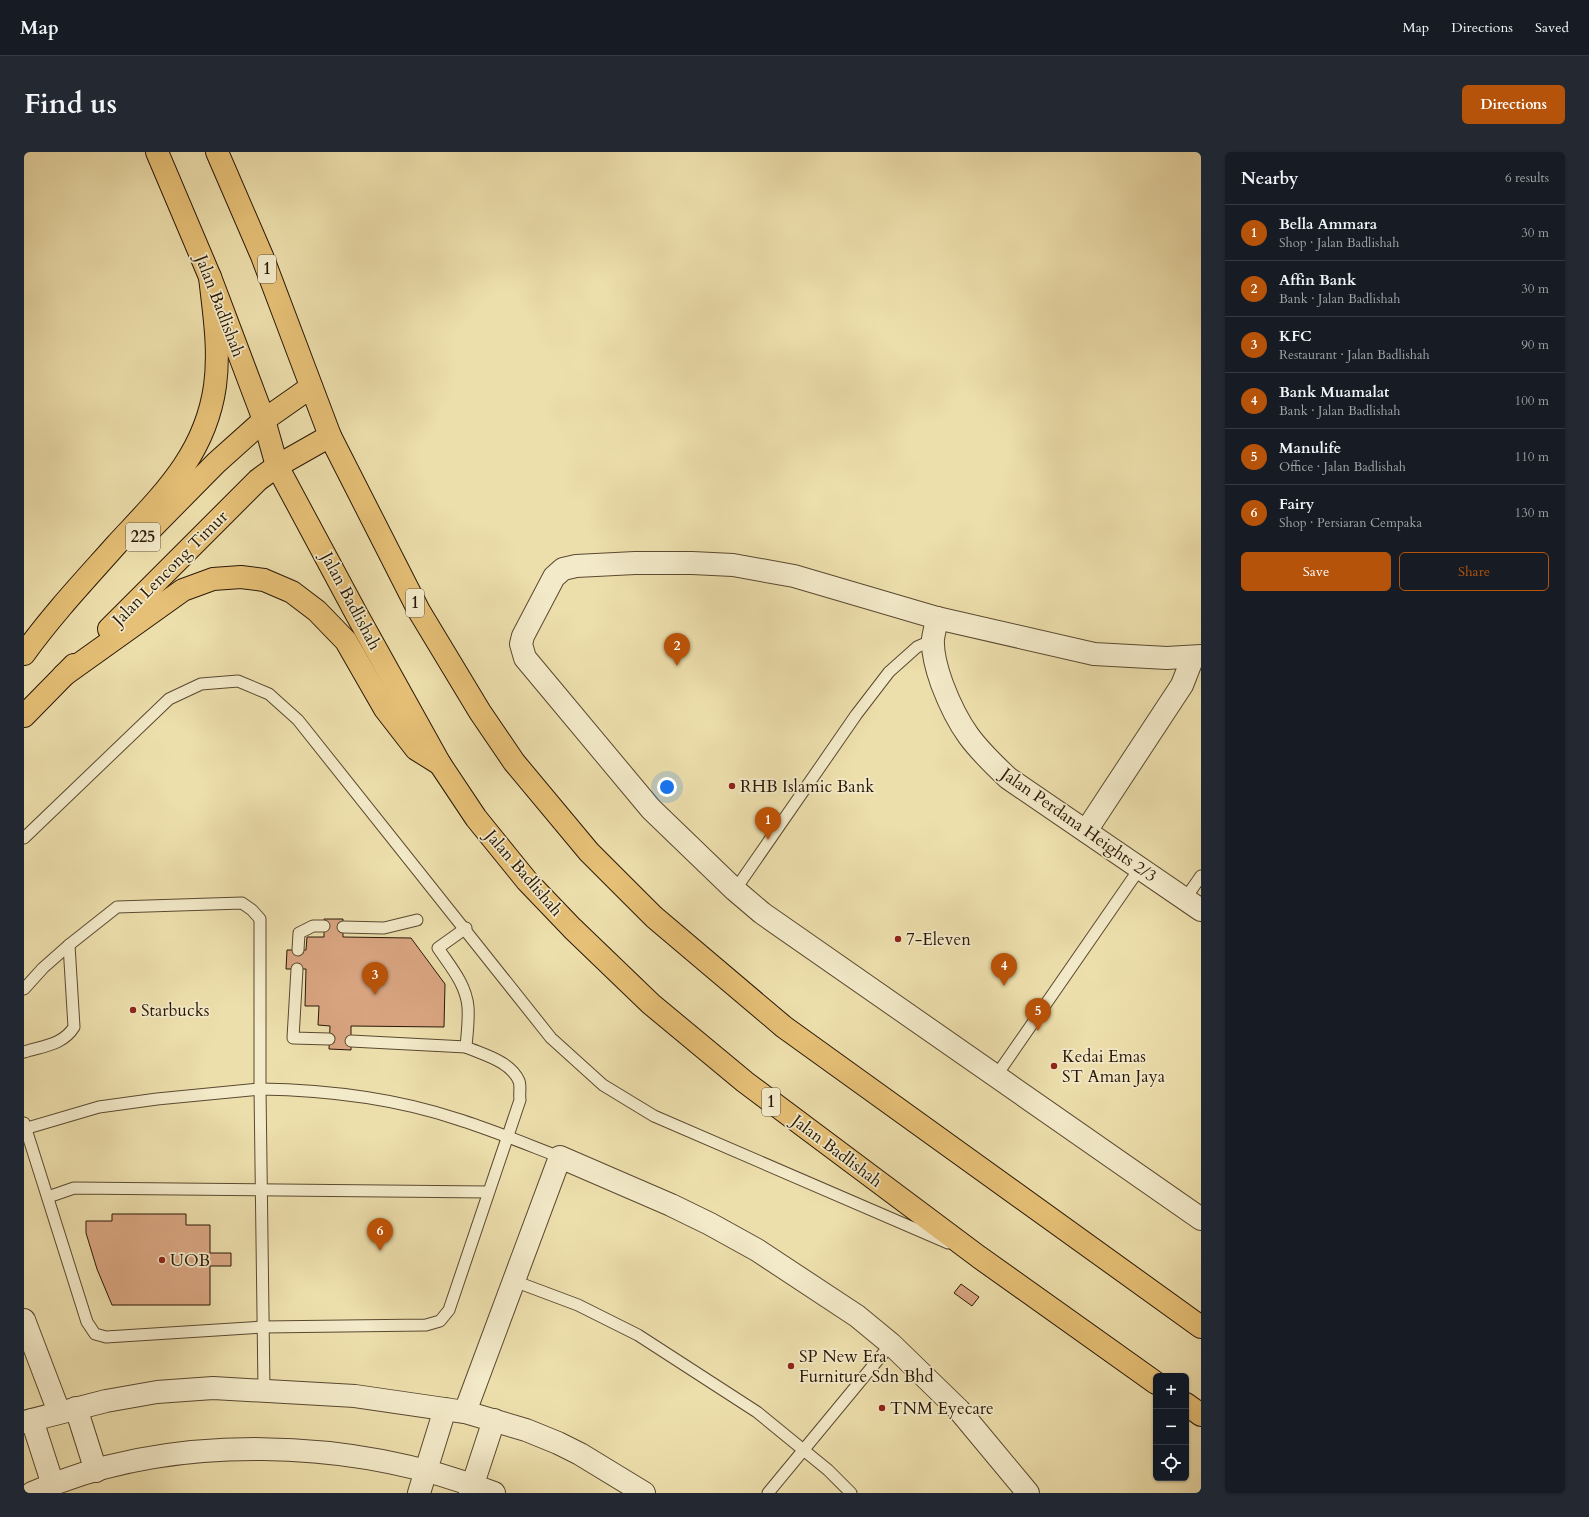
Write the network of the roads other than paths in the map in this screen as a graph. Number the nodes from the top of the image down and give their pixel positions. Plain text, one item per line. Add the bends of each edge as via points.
1 (158, 152) edge
2 (217, 152) edge
3 (210, 277) junction
4 (311, 387) junction
5 (264, 420) junction
6 (330, 436) junction
7 (277, 466) junction
8 (937, 618) junction
9 (933, 640) junction
10 (24, 654) edge
11 (24, 657) edge
12 (1197, 657) edge
13 (64, 675) junction
14 (24, 716) edge
15 (440, 764) junction
16 (1086, 831) junction
17 (24, 838) edge
18 (1140, 868) junction
19 (1201, 876) edge
20 (735, 890) junction
21 (1193, 905) edge
22 (417, 920) dead end
23 (324, 926) dead end
24 (343, 927) dead end
25 (466, 928) junction
26 (69, 945) junction
27 (298, 950) dead end
28 (297, 969) dead end
29 (24, 989) edge
30 (329, 1039) dead end
31 (351, 1041) dead end
32 (466, 1048) junction
33 (24, 1052) edge
34 (996, 1076) junction
35 (260, 1089) junction
36 (25, 1127) edge
37 (507, 1137) junction
38 (560, 1157) junction
39 (261, 1189) junction
40 (488, 1192) junction
41 (48, 1197) junction
42 (1201, 1219) edge
43 (979, 1257) junction
44 (514, 1281) junction
45 (24, 1320) edge
46 (1201, 1327) edge
47 (262, 1328) junction
48 (891, 1344) junction
49 (1153, 1381) edge
50 (264, 1390) junction
51 (1189, 1406) edge
52 (67, 1410) junction
53 (455, 1410) junction
54 (1201, 1415) edge
55 (494, 1420) junction
56 (28, 1421) edge
57 (804, 1450) junction
58 (96, 1471) junction
59 (426, 1472) junction
60 (62, 1486) edge
61 (471, 1489) edge
62 (32, 1493) edge
63 (419, 1493) edge
64 (494, 1493) edge
65 (644, 1493) edge
66 (768, 1493) edge
67 (851, 1493) edge
68 (1028, 1493) edge

1 - 3 main road, Jalan Badlishah / 1
2 - 4 main road, 1 via 262,256
3 - 5 main road, Jalan Badlishah / 1
3 - 10 main road via 217,343 215,386 207,418 195,448 173,483 50,619
4 - 5 main road, 225
4 - 6 main road, 1
5 - 7 main road, Jalan Badlishah / 1
5 - 11 main road, 225 via 216,463
6 - 7 main road, Jalan Lencong Timur / 225
6 - 46 main road, 1 via 419,611 480,712 524,774 589,852 623,887 686,946 784,1027
7 - 13 main road, Jalan Lencong Timur / 225 via 258,480
7 - 15 main road, Jalan Badlishah / 1
8 - 9 street, Jalan Perdana Heights 2/3
8 - 12 street via 1094,654
8 - 20 street via 794,576 733,565 635,563 584,566 563,569 554,577 521,644 525,658 651,809
9 - 16 street, Jalan Perdana Heights 2/3 via 935,666 951,710 980,752 1008,778
9 - 20 lane via 917,647 889,672 856,715
12 - 16 street via 1182,685
13 - 14 main road, Jalan Lencong Timur / 225
13 - 15 main road via 183,590 213,579 241,577 264,580 292,592 317,611 346,641 385,709 416,749
15 - 43 main road, Jalan Badlishah / 1 via 476,818 527,881 651,1004 744,1082
16 - 18 street, Jalan Perdana Heights 2/3
17 - 25 lane via 169,699 201,684 238,681 269,694 298,720
18 - 21 street, Jalan Perdana Heights 2/3
18 - 34 lane
19 - 21 lane
20 - 34 street via 762,913
22 - 24 lane via 384,928
23 - 27 lane via 313,926 299,933
25 - 32 lane via 438,948 465,993 468,1007
25 - 43 lane via 551,1038 603,1085 654,1116
26 - 29 lane
26 - 33 lane via 74,1027 63,1040
26 - 35 lane via 117,907 242,903 252,910 260,920
28 - 30 lane via 293,1038
31 - 32 lane
32 - 37 lane via 509,1067 519,1081 520,1100
34 - 42 street
35 - 36 lane via 99,1107
35 - 37 lane via 347,1094 392,1102 456,1119
35 - 39 lane
36 - 41 lane
37 - 38 lane
37 - 40 lane
38 - 44 street
38 - 48 street via 671,1205 757,1250 856,1316
39 - 40 lane
39 - 41 lane via 74,1188
39 - 47 lane
40 - 47 lane via 449,1310 440,1321 426,1325
41 - 47 lane via 87,1322 95,1334 106,1338
43 - 49 main road, Jalan Badlishah / 1
44 - 53 street
44 - 57 lane via 578,1305 638,1335 757,1412
45 - 52 street
47 - 50 lane
48 - 57 lane
48 - 68 street via 959,1410
50 - 52 street via 213,1388 158,1392
50 - 53 street via 355,1396
51 - 54 main road
52 - 56 street
52 - 58 street
53 - 55 street
53 - 59 street
55 - 61 street
55 - 65 street via 558,1443
56 - 60 street
57 - 66 lane
57 - 67 lane
58 - 59 street via 177,1454 236,1449 328,1453 372,1459
58 - 60 street
59 - 61 street
59 - 63 street
60 - 62 street
61 - 64 street

